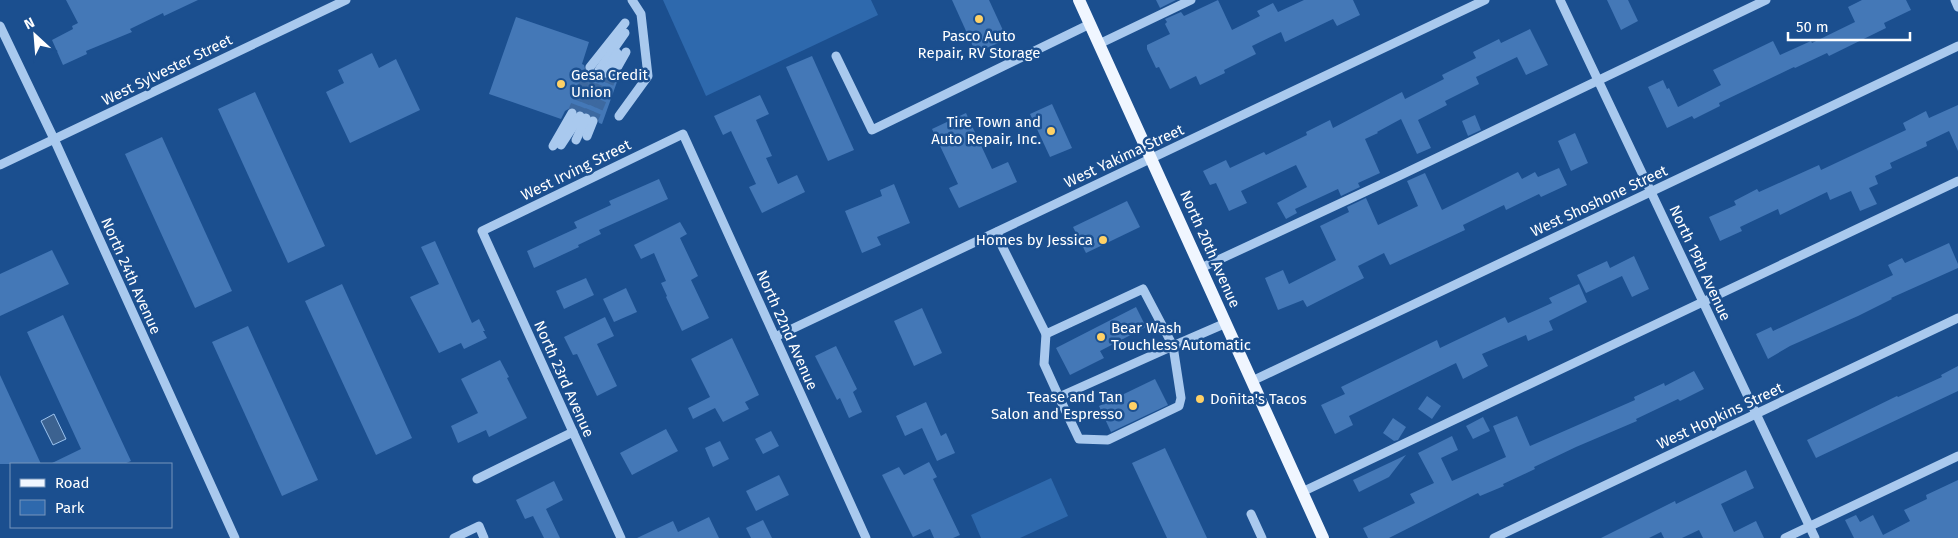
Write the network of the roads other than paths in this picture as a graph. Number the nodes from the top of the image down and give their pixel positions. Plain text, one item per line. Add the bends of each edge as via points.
1 (346, 0) edge
2 (632, 0) edge
3 (1079, 0) edge
4 (1192, 0) edge
5 (1485, 0) edge
6 (1560, 0) edge
7 (1766, 0) edge
8 (1954, 0) edge
9 (1958, 7) edge
10 (625, 23) dead end
11 (1090, 24) junction
12 (0, 26) edge
13 (626, 36) dead end
14 (1099, 44) junction
15 (1958, 46) edge
16 (626, 52) dead end
17 (836, 56) dead end
18 (602, 71) junction
19 (1598, 80) junction
20 (619, 116) dead end
21 (583, 117) junction
22 (683, 134) joint
23 (587, 136) dead end
24 (54, 139) junction
25 (576, 140) dead end
26 (557, 146) dead end
27 (1151, 159) junction
28 (0, 165) edge
29 (1958, 181) edge
30 (1651, 192) junction
31 (482, 231) joint
32 (997, 232) junction
33 (1201, 268) junction
34 (1703, 302) junction
35 (1958, 318) edge
36 (1226, 323) junction
37 (1046, 334) junction
38 (775, 337) junction
39 (1173, 346) junction
40 (1252, 381) junction
41 (1059, 397) junction
42 (1756, 414) junction
43 (573, 432) junction
44 (1958, 456) edge
45 (477, 478) dead end
46 (1302, 492) junction
47 (1251, 514) dead end
48 (1810, 527) junction
49 (235, 538) edge
50 (454, 538) edge
51 (484, 538) edge
52 (621, 538) edge
53 (866, 538) edge
54 (1262, 538) edge
55 (1323, 538) edge
56 (1494, 538) edge
57 (1785, 538) edge
58 (1815, 538) edge

1 - 24 street, West Sylvester Street
2 - 20 street via 641,14 648,76
3 - 11 main road, North 20th Avenue
4 - 14 street
5 - 27 street, West Yakima Street
6 - 19 street, North 19th Avenue
7 - 19 street
8 - 9 street
10 - 18 street
11 - 14 main road, North 20th Avenue
11 - 17 street via 872,130
12 - 24 street, North 24th Avenue
13 - 18 street
14 - 27 main road, North 20th Avenue
15 - 30 street, West Shoshone Street
16 - 18 street
19 - 30 street, North 19th Avenue
19 - 33 street
21 - 23 street
21 - 25 street
21 - 26 street
22 - 31 street, West Irving Street
22 - 38 street, North 22nd Avenue
24 - 28 street, West Sylvester Street
24 - 49 street, North 24th Avenue
27 - 32 street, West Yakima Street
27 - 33 main road, North 20th Avenue
29 - 34 street
30 - 34 street, North 19th Avenue
30 - 40 street, West Shoshone Street
31 - 43 street, North 23rd Avenue
32 - 37 street
32 - 38 street, West Yakima Street
33 - 36 main road, North 20th Avenue
34 - 42 street, North 19th Avenue
34 - 46 street
35 - 42 street, West Hopkins Street
36 - 39 street
36 - 40 main road, North 20th Avenue
37 - 39 street via 1143,289
37 - 41 street via 1044,364
38 - 53 street, North 22nd Avenue
39 - 41 street
39 - 41 street via 1181,398 1179,406 1108,440 1079,439
40 - 46 main road, North 20th Avenue
42 - 48 street, North 19th Avenue
42 - 56 street, West Hopkins Street
43 - 45 street
43 - 52 street, North 23rd Avenue
44 - 48 street
46 - 55 main road, North 20th Avenue
47 - 54 street
48 - 57 street
48 - 58 street, North 19th Avenue
50 - 51 street via 478,526

